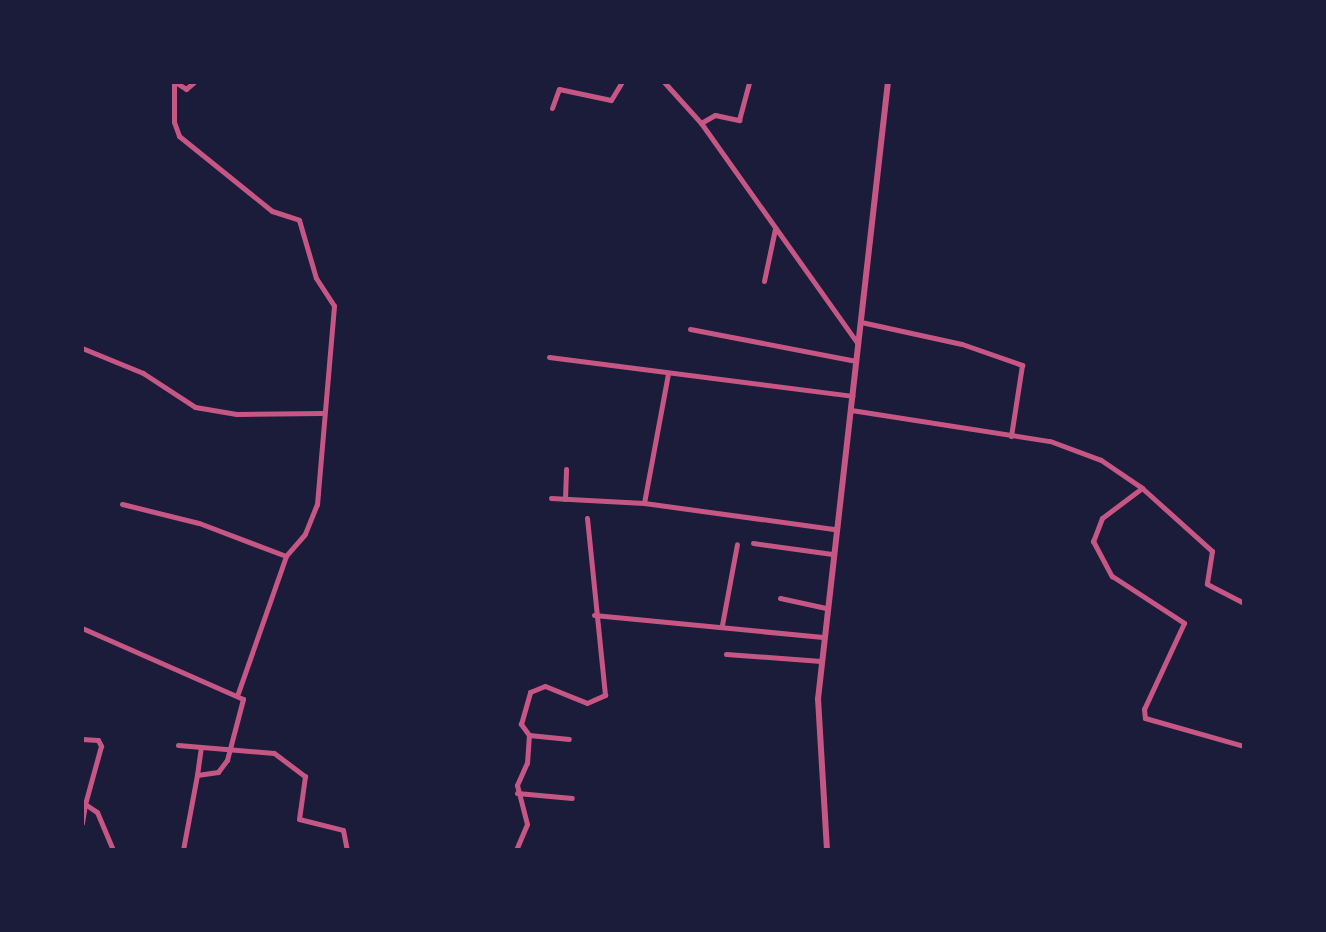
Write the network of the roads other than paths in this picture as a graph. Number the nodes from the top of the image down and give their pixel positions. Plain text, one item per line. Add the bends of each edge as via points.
1 (175, 82) edge
2 (194, 82) edge
3 (622, 82) edge
4 (664, 82) edge
5 (749, 82) edge
6 (888, 82) edge
7 (552, 108) dead end
8 (701, 123) junction
9 (775, 228) junction
10 (764, 281) dead end
11 (861, 322) junction
12 (690, 329) dead end
13 (858, 344) junction
14 (82, 348) edge
15 (550, 357) dead end
16 (856, 361) junction
17 (668, 374) junction
18 (853, 396) junction
19 (854, 410) junction
20 (322, 413) junction
21 (1010, 436) junction
22 (566, 469) dead end
23 (1142, 488) junction
24 (551, 498) dead end
25 (565, 499) junction
26 (122, 503) dead end
27 (644, 503) junction
28 (586, 518) dead end
29 (835, 528) junction
30 (737, 544) dead end
31 (752, 544) dead end
32 (832, 554) junction
33 (286, 556) junction
34 (780, 598) dead end
35 (1244, 603) edge
36 (827, 608) junction
37 (594, 615) junction
38 (722, 625) junction
39 (82, 628) edge
40 (823, 637) junction
41 (726, 654) dead end
42 (821, 661) junction
43 (237, 693) junction
44 (529, 735) junction
45 (82, 739) edge
46 (569, 739) dead end
47 (178, 745) dead end
48 (1244, 746) edge
49 (201, 747) junction
50 (232, 750) junction
51 (197, 775) junction
52 (517, 793) junction
53 (572, 797) dead end
54 (85, 804) junction
55 (1244, 806) edge
56 (82, 822) edge
57 (1244, 833) edge
58 (113, 850) edge
59 (183, 850) edge
60 (347, 850) edge
61 (516, 850) edge
62 (827, 850) edge

1 - 2 street via 186,89
1 - 20 street via 174,122 180,136 272,211 299,220 316,278 334,306
3 - 7 street via 611,100 559,89
4 - 8 street
5 - 8 street via 739,120 715,115
6 - 11 street
8 - 9 street
9 - 10 street
9 - 13 street
11 - 13 street
11 - 21 street via 962,344 1022,365
12 - 16 street
13 - 16 street
14 - 20 street via 143,373 195,407 236,414
15 - 17 street
16 - 18 street
17 - 18 street
17 - 27 street
18 - 19 street
19 - 21 street
19 - 29 street
20 - 33 street via 317,504 306,534
21 - 23 street via 1072,446
22 - 25 street
23 - 35 street via 1212,551 1207,584
23 - 48 street via 1102,519 1093,541 1112,576 1184,623 1144,709 1145,718
24 - 25 street
25 - 27 street
26 - 33 street via 199,523
27 - 29 street
28 - 37 street
29 - 32 street
30 - 38 street
31 - 32 street
32 - 36 street
33 - 43 street
34 - 36 street
36 - 40 street
37 - 38 street
37 - 44 street via 603,699 586,703 545,686 535,688 521,724
38 - 40 street
39 - 43 street via 155,664
40 - 42 street
41 - 42 street
42 - 62 street via 818,754
43 - 50 street via 242,708
44 - 46 street
44 - 52 street via 527,763
45 - 54 street via 98,740 102,750
47 - 49 street
49 - 50 street
49 - 51 street
50 - 51 street via 218,772
50 - 60 street via 274,753 303,772 299,819 343,830
51 - 59 street
52 - 53 street
52 - 61 street via 527,824
54 - 56 street
54 - 58 street via 97,812
55 - 57 street

